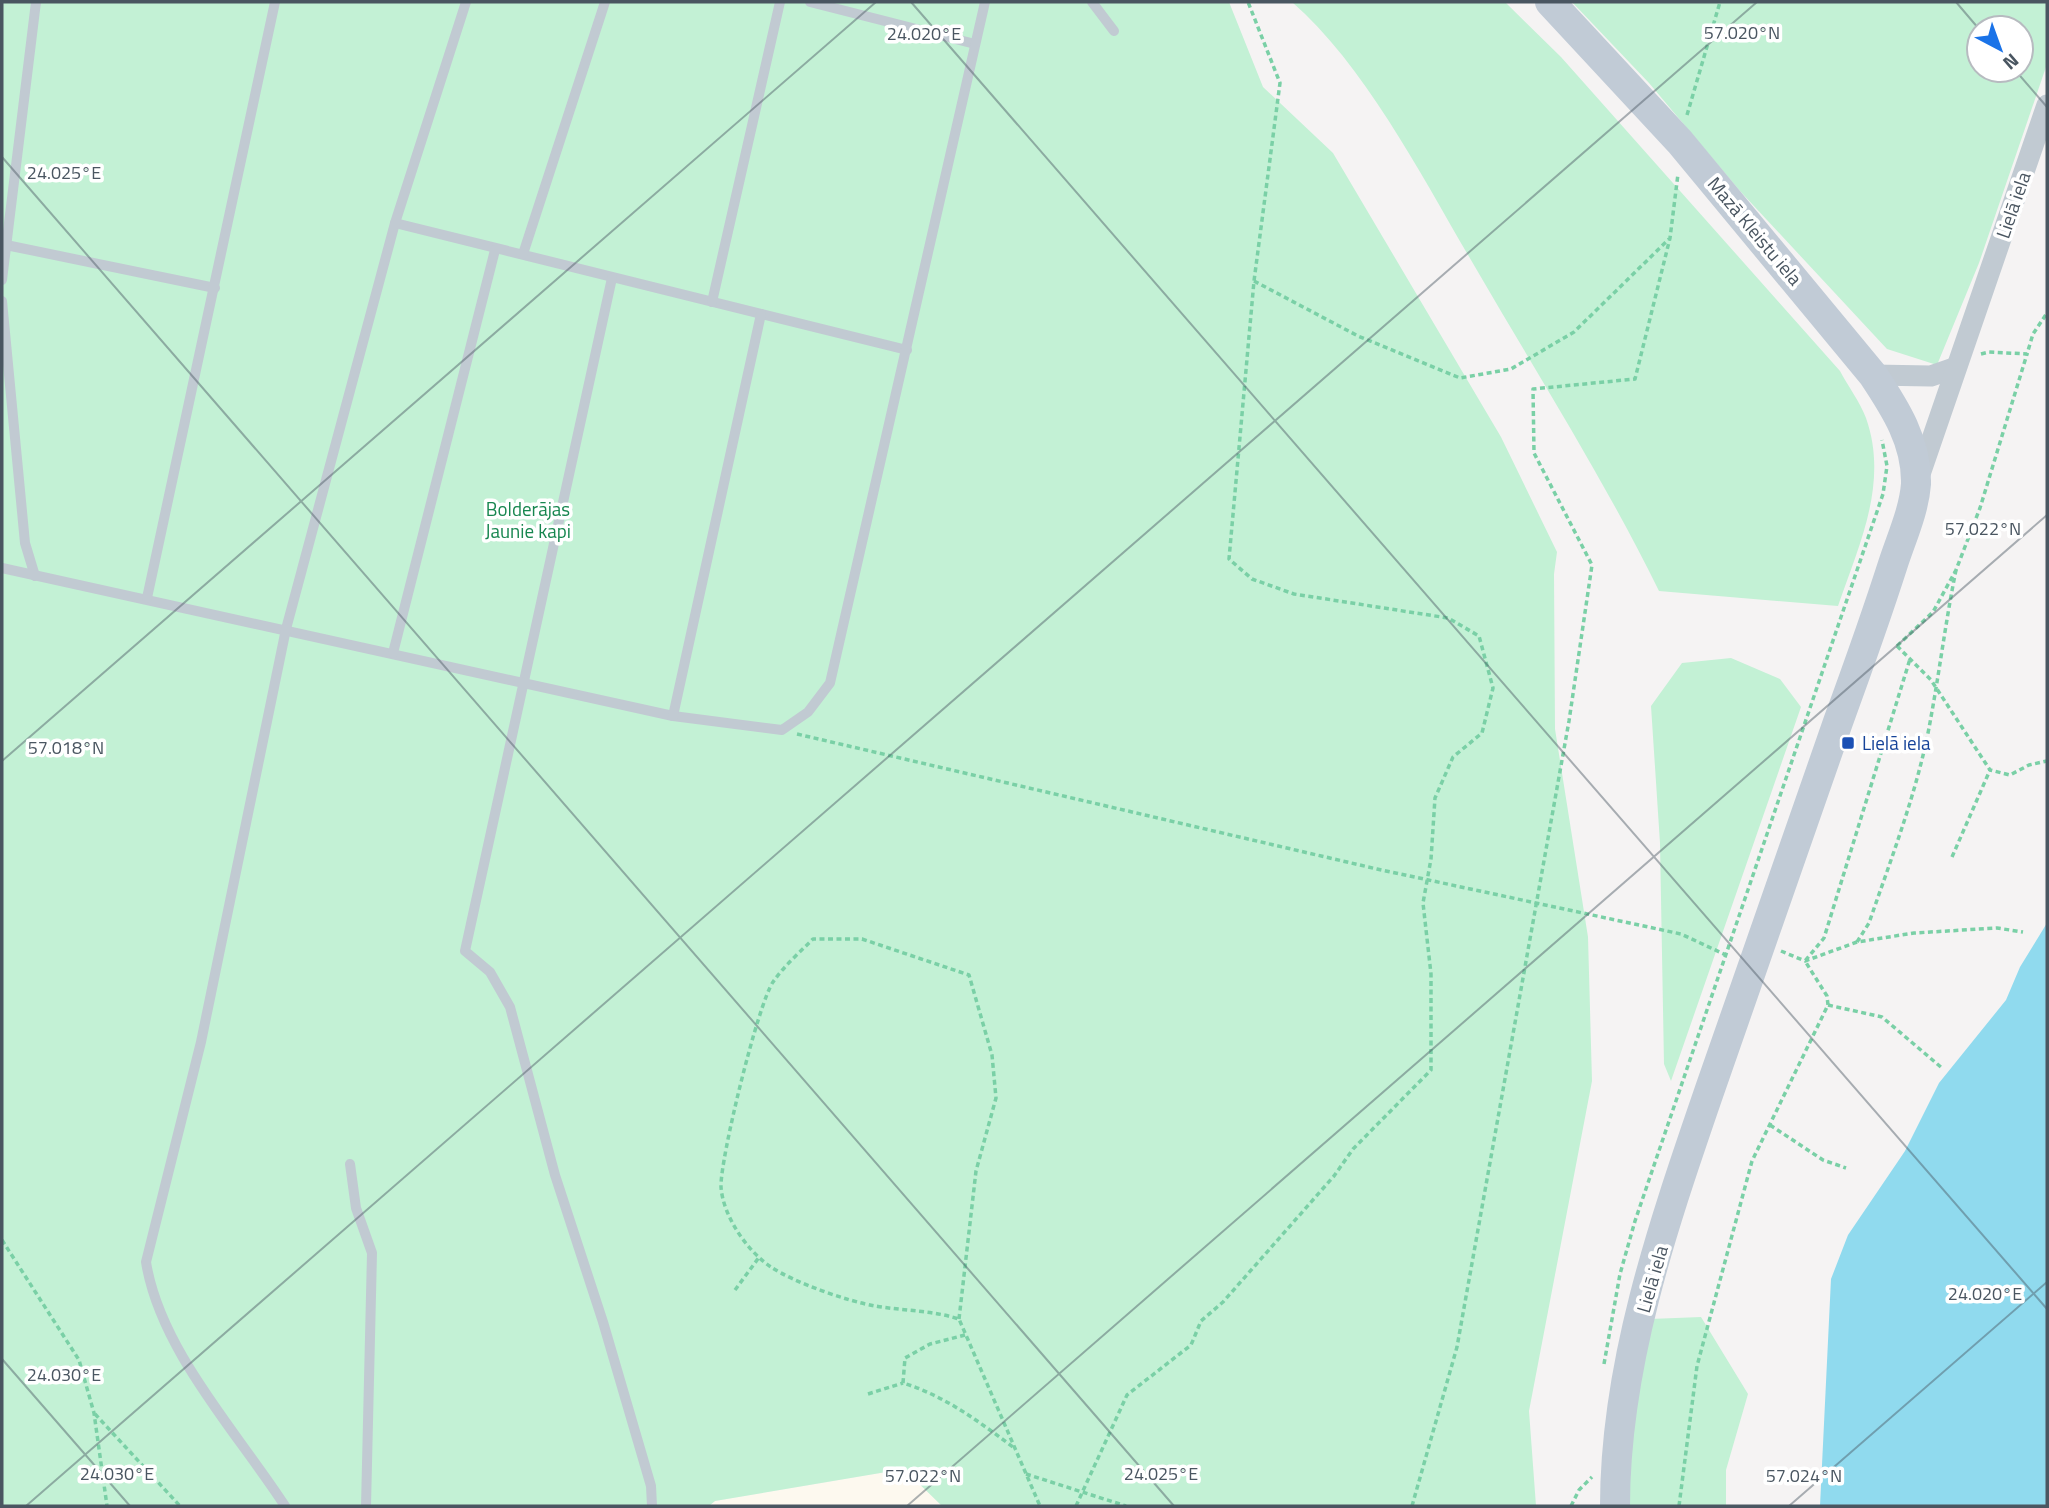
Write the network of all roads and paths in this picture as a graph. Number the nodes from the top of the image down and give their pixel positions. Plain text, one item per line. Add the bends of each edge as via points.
1 (36, 2) edge
2 (275, 2) edge
3 (466, 2) edge
4 (605, 2) edge
5 (780, 2) edge
6 (810, 2) edge
7 (985, 2) edge
8 (1092, 2) edge
9 (1248, 2) edge
10 (1550, 2) edge
11 (1720, 2) edge
12 (1114, 31) dead end
13 (975, 44) junction
14 (2047, 106) edge
15 (1679, 156) junction
16 (1687, 179) dead end
17 (395, 223) junction
18 (1671, 238) junction
19 (6, 245) junction
20 (495, 250) junction
21 (523, 254) junction
22 (612, 278) junction
23 (2, 280) edge
24 (1254, 281) junction
25 (215, 288) junction
26 (2, 300) edge
27 (712, 302) junction
28 (2047, 313) edge
29 (761, 314) junction
30 (907, 350) junction
31 (2027, 354) junction
32 (1954, 368) junction
33 (1872, 375) junction
34 (1881, 437) dead end
35 (1916, 486) junction
36 (2, 568) edge
37 (1956, 570) junction
38 (36, 576) junction
39 (148, 598) junction
40 (286, 629) junction
41 (1867, 641) junction
42 (1897, 646) junction
43 (393, 653) junction
44 (1910, 659) junction
45 (1822, 669) junction
46 (1832, 672) dead end
47 (521, 682) junction
48 (1935, 686) junction
49 (673, 716) junction
50 (782, 730) junction
51 (2047, 761) edge
52 (1990, 769) junction
53 (1952, 857) dead end
54 (1427, 880) junction
55 (1536, 903) junction
56 (2023, 932) dead end
57 (1857, 942) junction
58 (1760, 943) junction
59 (1726, 955) junction
60 (1805, 961) junction
61 (1828, 1005) junction
62 (1942, 1068) dead end
63 (1770, 1125) junction
64 (350, 1164) dead end
65 (1846, 1168) dead end
66 (2, 1240) edge
67 (760, 1256) junction
68 (735, 1290) dead end
69 (959, 1320) junction
70 (965, 1335) junction
71 (1603, 1375) dead end
72 (904, 1383) junction
73 (868, 1394) dead end
74 (94, 1413) junction
75 (1014, 1448) junction
76 (1024, 1474) junction
77 (1594, 1485) dead end
78 (1082, 1490) junction
79 (107, 1506) edge
80 (180, 1506) edge
81 (285, 1506) edge
82 (366, 1506) edge
83 (652, 1506) edge
84 (1040, 1506) edge
85 (1076, 1506) edge
86 (1126, 1506) edge
87 (1412, 1506) edge
88 (1571, 1506) edge
89 (1615, 1506) edge
90 (1679, 1506) edge

1 - 19 lane
2 - 25 lane
3 - 17 lane
4 - 21 lane
5 - 27 lane
6 - 13 lane
7 - 13 lane
8 - 12 lane
9 - 24 path via 1280,83
10 - 15 main road, Mazā Kleistu iela
11 - 15 path
13 - 30 lane
14 - 32 street, Lielā iela
15 - 16 path
15 - 18 path
15 - 33 main road, Mazā Kleistu iela
17 - 20 lane
17 - 40 lane
18 - 24 path via 1574,332 1511,369 1460,378 1358,336
18 - 55 path via 1635,379 1533,389 1534,453 1592,565
19 - 23 lane
19 - 25 lane
20 - 21 lane
20 - 43 lane
21 - 22 lane
22 - 27 lane
22 - 47 lane
24 - 54 path via 1229,559 1252,579 1294,594 1448,618 1479,636 1493,688 1482,733 1453,757 1436,798
25 - 39 lane
26 - 38 lane via 25,543
27 - 29 lane
28 - 31 path
29 - 30 lane
29 - 49 lane
30 - 50 lane via 830,683 808,712
31 - 32 path via 1989,352
31 - 37 path
32 - 33 street via 1931,376
32 - 35 street, Lielā iela
33 - 35 main road, Mazā Kleistu iela via 1908,437
34 - 45 path via 1887,466 1883,495
35 - 41 main road, Lielā iela
36 - 38 lane
37 - 42 path via 1933,612
37 - 48 path
38 - 39 lane
39 - 40 lane
40 - 43 lane
40 - 81 lane via 201,1042 146,1262 171,1335
41 - 42 path
41 - 58 main road, Lielā iela
42 - 44 path
43 - 47 lane
44 - 48 path
44 - 60 path via 1824,938
45 - 46 path
45 - 59 path
47 - 49 lane
47 - 83 lane via 465,951 490,972 510,1007 555,1175 650,1486
48 - 52 path
48 - 57 path via 1916,779 1869,923
49 - 50 lane
50 - 54 path
51 - 52 path via 2010,775
52 - 53 path
54 - 55 path
54 - 78 path via 1423,903 1431,974 1431,1070 1353,1149 1334,1176 1201,1321 1191,1345 1127,1395
55 - 59 path via 1681,934
55 - 87 path via 1457,1347
56 - 57 path via 1997,928
57 - 60 path
58 - 60 path
58 - 89 main road, Lielā iela via 1683,1168 1634,1342 1624,1393
59 - 71 path via 1635,1221 1620,1274
60 - 61 path
61 - 62 path via 1882,1017
61 - 63 path
63 - 65 path via 1823,1160
63 - 90 path via 1752,1161 1697,1366
64 - 82 lane via 356,1208 372,1253
66 - 74 path via 79,1360
67 - 68 path
67 - 69 path via 770,1267 844,1299 932,1311
67 - 69 path via 732,1221 721,1190 722,1159 772,983 813,939 862,939 970,978 992,1055 996,1098 976,1171
69 - 70 path
70 - 72 path via 930,1344 905,1358
70 - 75 path
72 - 73 path
72 - 75 path via 971,1415
74 - 79 path
74 - 80 path
75 - 76 path
76 - 78 path
76 - 84 path
77 - 88 path via 1594,1475
78 - 85 path
78 - 86 path

